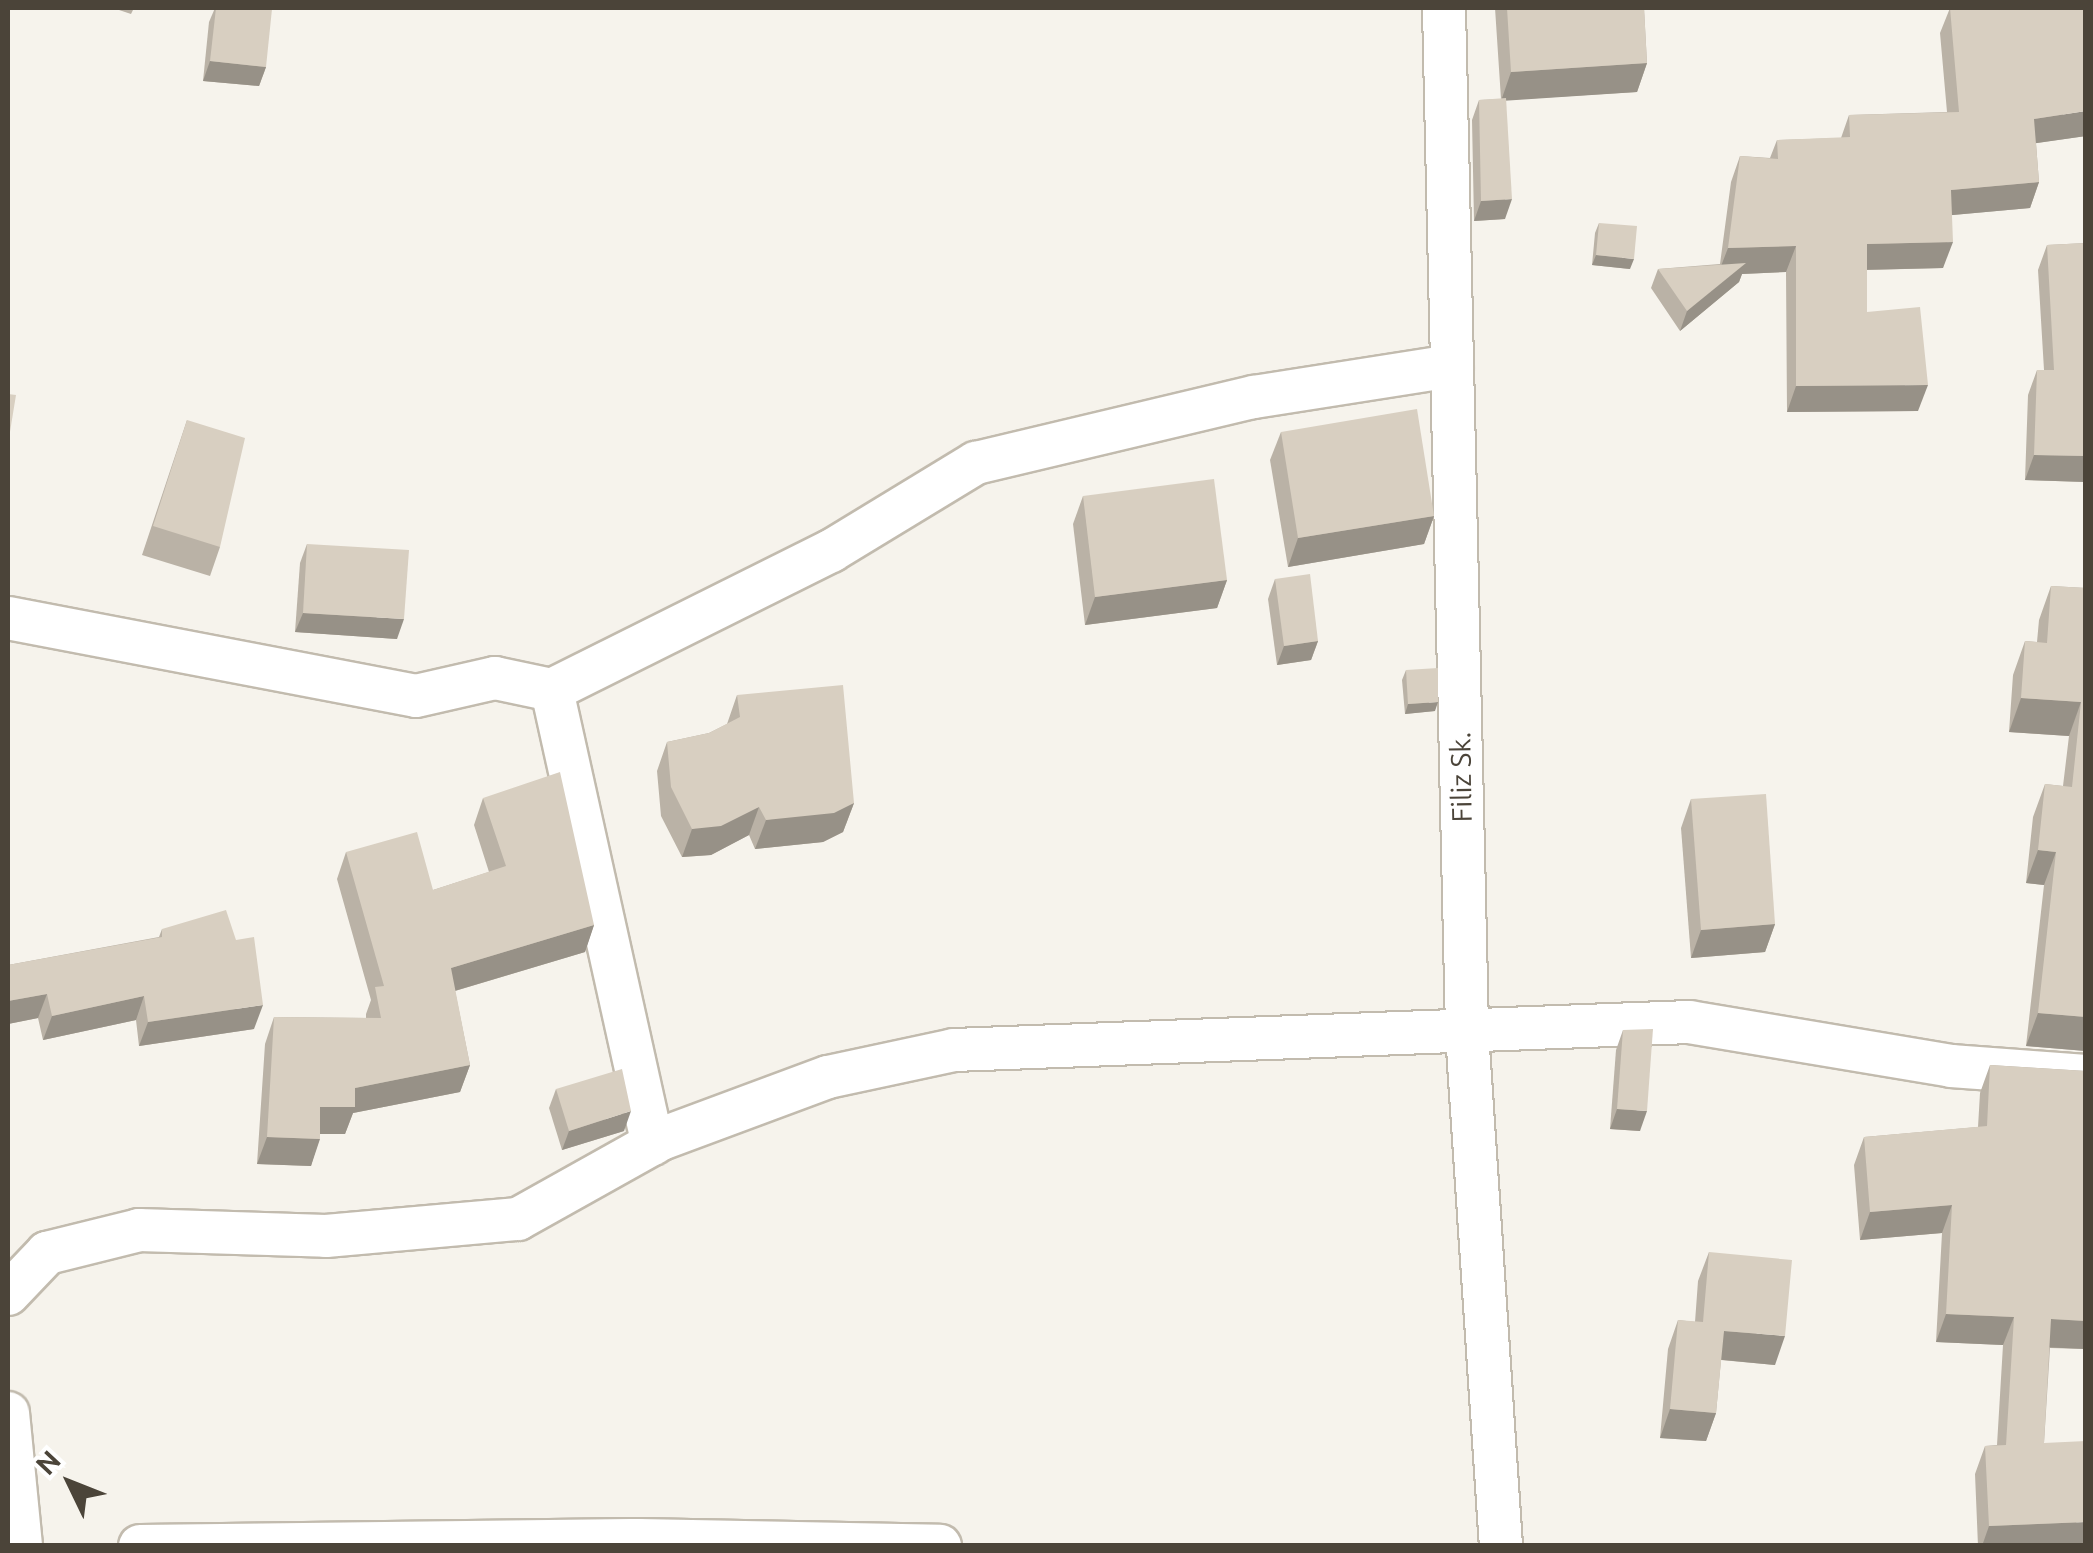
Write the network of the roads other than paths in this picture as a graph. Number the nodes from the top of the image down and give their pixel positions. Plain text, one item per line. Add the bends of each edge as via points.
1 (1444, 8) edge
2 (1452, 366) junction
3 (8, 618) edge
4 (552, 690) junction
5 (1467, 1033) junction
6 (2086, 1076) edge
7 (653, 1144) junction
8 (8, 1294) edge
9 (8, 1413) edge
10 (21, 1546) edge
11 (140, 1546) edge
12 (940, 1546) edge
13 (1501, 1546) edge

1 - 2 street, Filiz Sk.
2 - 4 street via 1254,397 976,464 831,551
2 - 5 street, Filiz Sk.
3 - 4 street via 416,696 495,678
4 - 7 street
5 - 6 street via 1689,1022 1952,1066
5 - 7 street via 954,1050 828,1077
5 - 13 street, Filiz Sk.
7 - 8 street via 518,1219 326,1236 139,1230 46,1253
9 - 10 street
11 - 12 street via 639,1540

